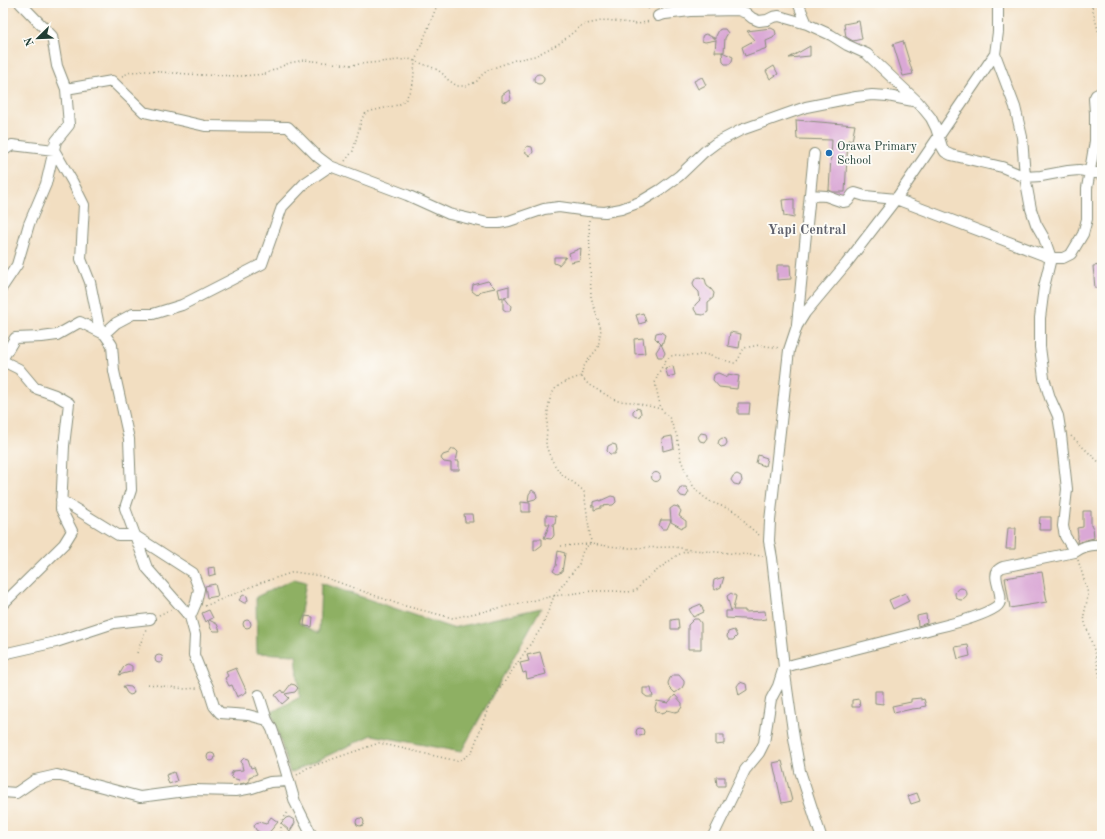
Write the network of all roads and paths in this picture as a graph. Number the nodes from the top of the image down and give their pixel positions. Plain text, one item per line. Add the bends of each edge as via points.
1 (20, 3) edge
2 (438, 3) edge
3 (798, 3) edge
4 (998, 3) edge
5 (1091, 3) edge
6 (658, 16) joint
7 (807, 24) junction
8 (1102, 41) edge
9 (994, 54) junction
10 (415, 61) junction
11 (112, 80) junction
12 (66, 89) junction
13 (1102, 92) edge
14 (918, 102) junction
15 (939, 137) junction
16 (54, 150) junction
17 (3, 151) edge
18 (814, 154) dead end
19 (330, 166) junction
20 (1089, 172) junction
21 (1102, 174) edge
22 (1025, 177) junction
23 (810, 195) junction
24 (896, 200) junction
25 (588, 212) junction
26 (1051, 258) junction
27 (3, 286) edge
28 (797, 326) junction
29 (104, 334) junction
30 (789, 350) junction
31 (3, 360) edge
32 (581, 376) junction
33 (661, 409) junction
34 (1068, 432) dead end
35 (1102, 465) edge
36 (61, 500) junction
37 (134, 535) junction
38 (769, 541) junction
39 (590, 544) junction
40 (1102, 545) edge
41 (561, 546) dead end
42 (693, 550) junction
43 (1074, 552) junction
44 (772, 558) junction
45 (554, 596) junction
46 (3, 604) edge
47 (190, 617) junction
48 (150, 619) dead end
49 (3, 654) edge
50 (784, 667) junction
51 (148, 684) dead end
52 (208, 687) junction
53 (1102, 688) edge
54 (259, 694) dead end
55 (267, 720) junction
56 (289, 781) junction
57 (3, 792) edge
58 (295, 802) junction
59 (281, 836) edge
60 (312, 836) edge
61 (713, 836) edge
62 (821, 836) edge

1 - 12 street via 52,36 57,66
2 - 10 path
3 - 7 street
4 - 9 street via 998,32
5 - 8 path
6 - 7 street via 690,11 738,10 760,21 779,16
6 - 10 path via 654,20 638,24 606,20 582,25 560,43 534,56 488,70 476,82 466,86 457,86 434,68
7 - 14 street via 867,54
9 - 15 street
9 - 22 street via 1015,107 1022,137
10 - 11 path via 401,59 351,65 304,60 289,63 265,74 202,75 147,71 131,72
10 - 19 path via 414,84 405,101 366,113 362,118 353,151 343,163
11 - 12 street
11 - 19 street via 144,112 206,126 288,126
12 - 16 street via 69,125 56,141
13 - 20 street via 1094,99 1095,141
14 - 15 street via 931,118
14 - 25 street via 872,95 806,107 741,130 716,143 673,181 640,202 605,212
15 - 22 street via 945,152 950,155 1002,167
15 - 24 street
16 - 17 street via 12,145
16 - 27 street via 46,184 29,224 17,265
16 - 29 street via 84,205 81,259 90,282 99,326
18 - 23 street
19 - 25 street via 449,214 488,223 509,222 544,209 559,207
19 - 29 street via 305,183 282,206 262,264 182,305 153,314 133,314 116,323
20 - 21 street
20 - 22 street via 1080,170
20 - 26 street via 1087,219 1083,234 1071,254 1063,258
22 - 26 street via 1031,209
23 - 24 street via 826,196 843,202 848,201 855,193
23 - 28 street
24 - 26 street
24 - 28 street
25 - 32 path via 591,297 601,329 598,348 583,368
26 - 43 street via 1040,318 1040,347 1045,383 1058,416 1061,435 1067,489 1063,526 1065,536
28 - 30 street
29 - 31 street via 80,322 57,335 14,338
29 - 37 street via 112,345 114,371 129,439 131,490 125,508
30 - 33 path via 765,345 746,347 734,363 704,354 671,356 666,360 655,383
30 - 38 street
31 - 36 street via 19,369 35,388 69,403
32 - 33 path via 589,385 617,401
32 - 39 path via 557,387 551,395 546,446 558,470 584,492
33 - 38 path via 669,417 677,436 681,460 693,486 711,502 741,516 747,525
34 - 35 path
36 - 37 street via 118,535
36 - 46 street via 61,509 72,531 64,544
37 - 47 street via 147,568
37 - 47 street via 194,573 199,589
38 - 44 street
39 - 41 path
39 - 42 path
39 - 45 path via 585,548 579,564
40 - 43 street via 1088,545
42 - 44 path
42 - 45 path via 676,556 634,591 592,591
43 - 50 street via 1002,567 996,573 1001,598 999,604 994,609 967,620
43 - 53 path via 1087,589 1085,623 1095,653
44 - 50 street
45 - 47 path via 453,618 401,606 321,576 294,572 206,605
45 - 56 path via 542,627 490,703 472,752 466,757 458,761 379,743 307,768
47 - 52 street via 195,635 194,655
48 - 49 street via 114,623 56,642
50 - 61 street via 771,699 764,743 745,770
50 - 62 street via 800,771
51 - 52 path via 185,689
52 - 55 street via 214,706 220,713 248,715
54 - 55 street
55 - 56 street
56 - 57 street via 270,782 236,791 193,790 140,797 57,775 35,780 16,793
56 - 58 street
58 - 59 path via 281,822
58 - 60 street

